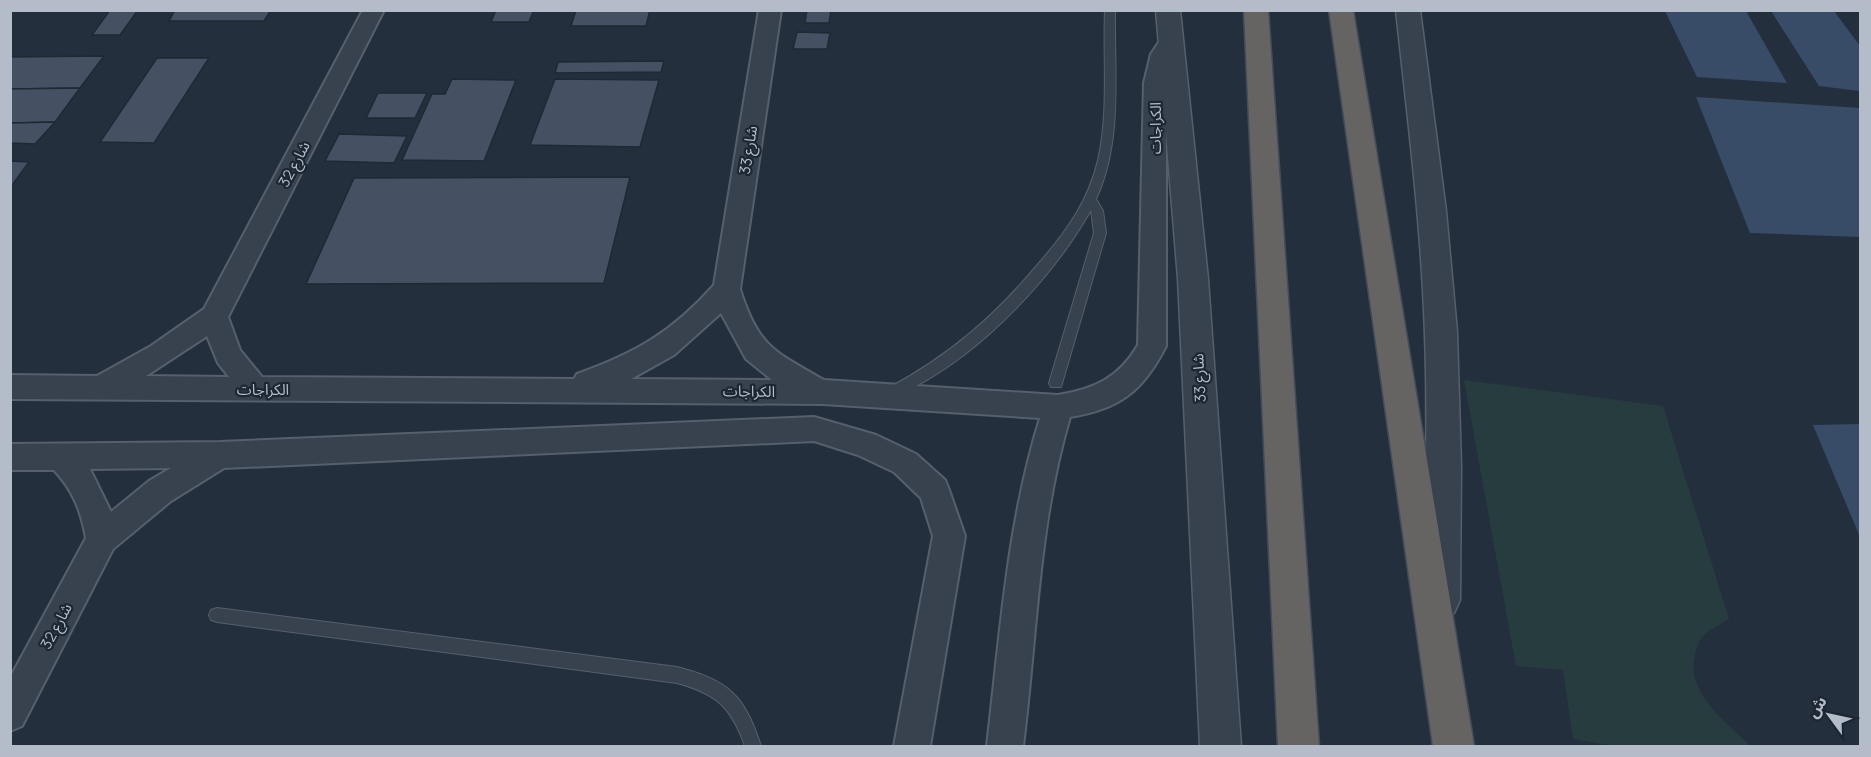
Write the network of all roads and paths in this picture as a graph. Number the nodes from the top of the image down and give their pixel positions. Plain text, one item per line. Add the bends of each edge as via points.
1 (374, 10) edge
2 (770, 10) edge
3 (1110, 10) edge
4 (1256, 10) edge
5 (1341, 10) edge
6 (1408, 10) edge
7 (1169, 26) edge
8 (1091, 200) junction
9 (727, 289) junction
10 (214, 317) junction
11 (10, 387) edge
12 (99, 388) junction
13 (555, 388) junction
14 (255, 389) junction
15 (823, 392) junction
16 (887, 395) junction
17 (1057, 395) junction
18 (220, 455) junction
19 (10, 457) edge
20 (60, 457) junction
21 (102, 539) junction
22 (217, 615) dead end
23 (1439, 647) junction
24 (10, 714) edge
25 (753, 747) edge
26 (912, 747) edge
27 (1005, 747) edge
28 (1221, 747) edge
29 (1299, 747) edge
30 (1454, 747) edge

1 - 10 street, شارع 32
2 - 9 street, شارع 33
3 - 8 lane via 1106,141
4 - 29 highway
5 - 23 highway
6 - 23 street via 1441,332 1444,517
7 - 17 street, الكراجات via 1155,83 1152,346 1141,369 1121,388 1095,401
7 - 28 street, شارع 33 via 1193,279
8 - 16 lane via 1067,239 990,328 943,364
8 - 17 lane via 1100,233
9 - 13 street via 685,333 656,353 591,381
9 - 15 street, شارع 33 via 735,321 755,351 785,375
10 - 12 street, شارع 32 via 161,354
10 - 14 street via 228,355
11 - 12 street, الكراجات
12 - 14 street, الكراجات
13 - 14 street, الكراجات
13 - 15 street, الكراجات
15 - 16 street, الكراجات
16 - 17 street, الكراجات
17 - 27 street via 1034,491
18 - 20 street
18 - 21 street, شارع 32 via 160,491
18 - 26 street via 814,429 865,444 905,463 934,490 949,536
19 - 20 street
20 - 21 street via 90,492
21 - 24 street, شارع 32
22 - 25 lane via 677,675 705,682 729,698 746,722
23 - 30 highway

